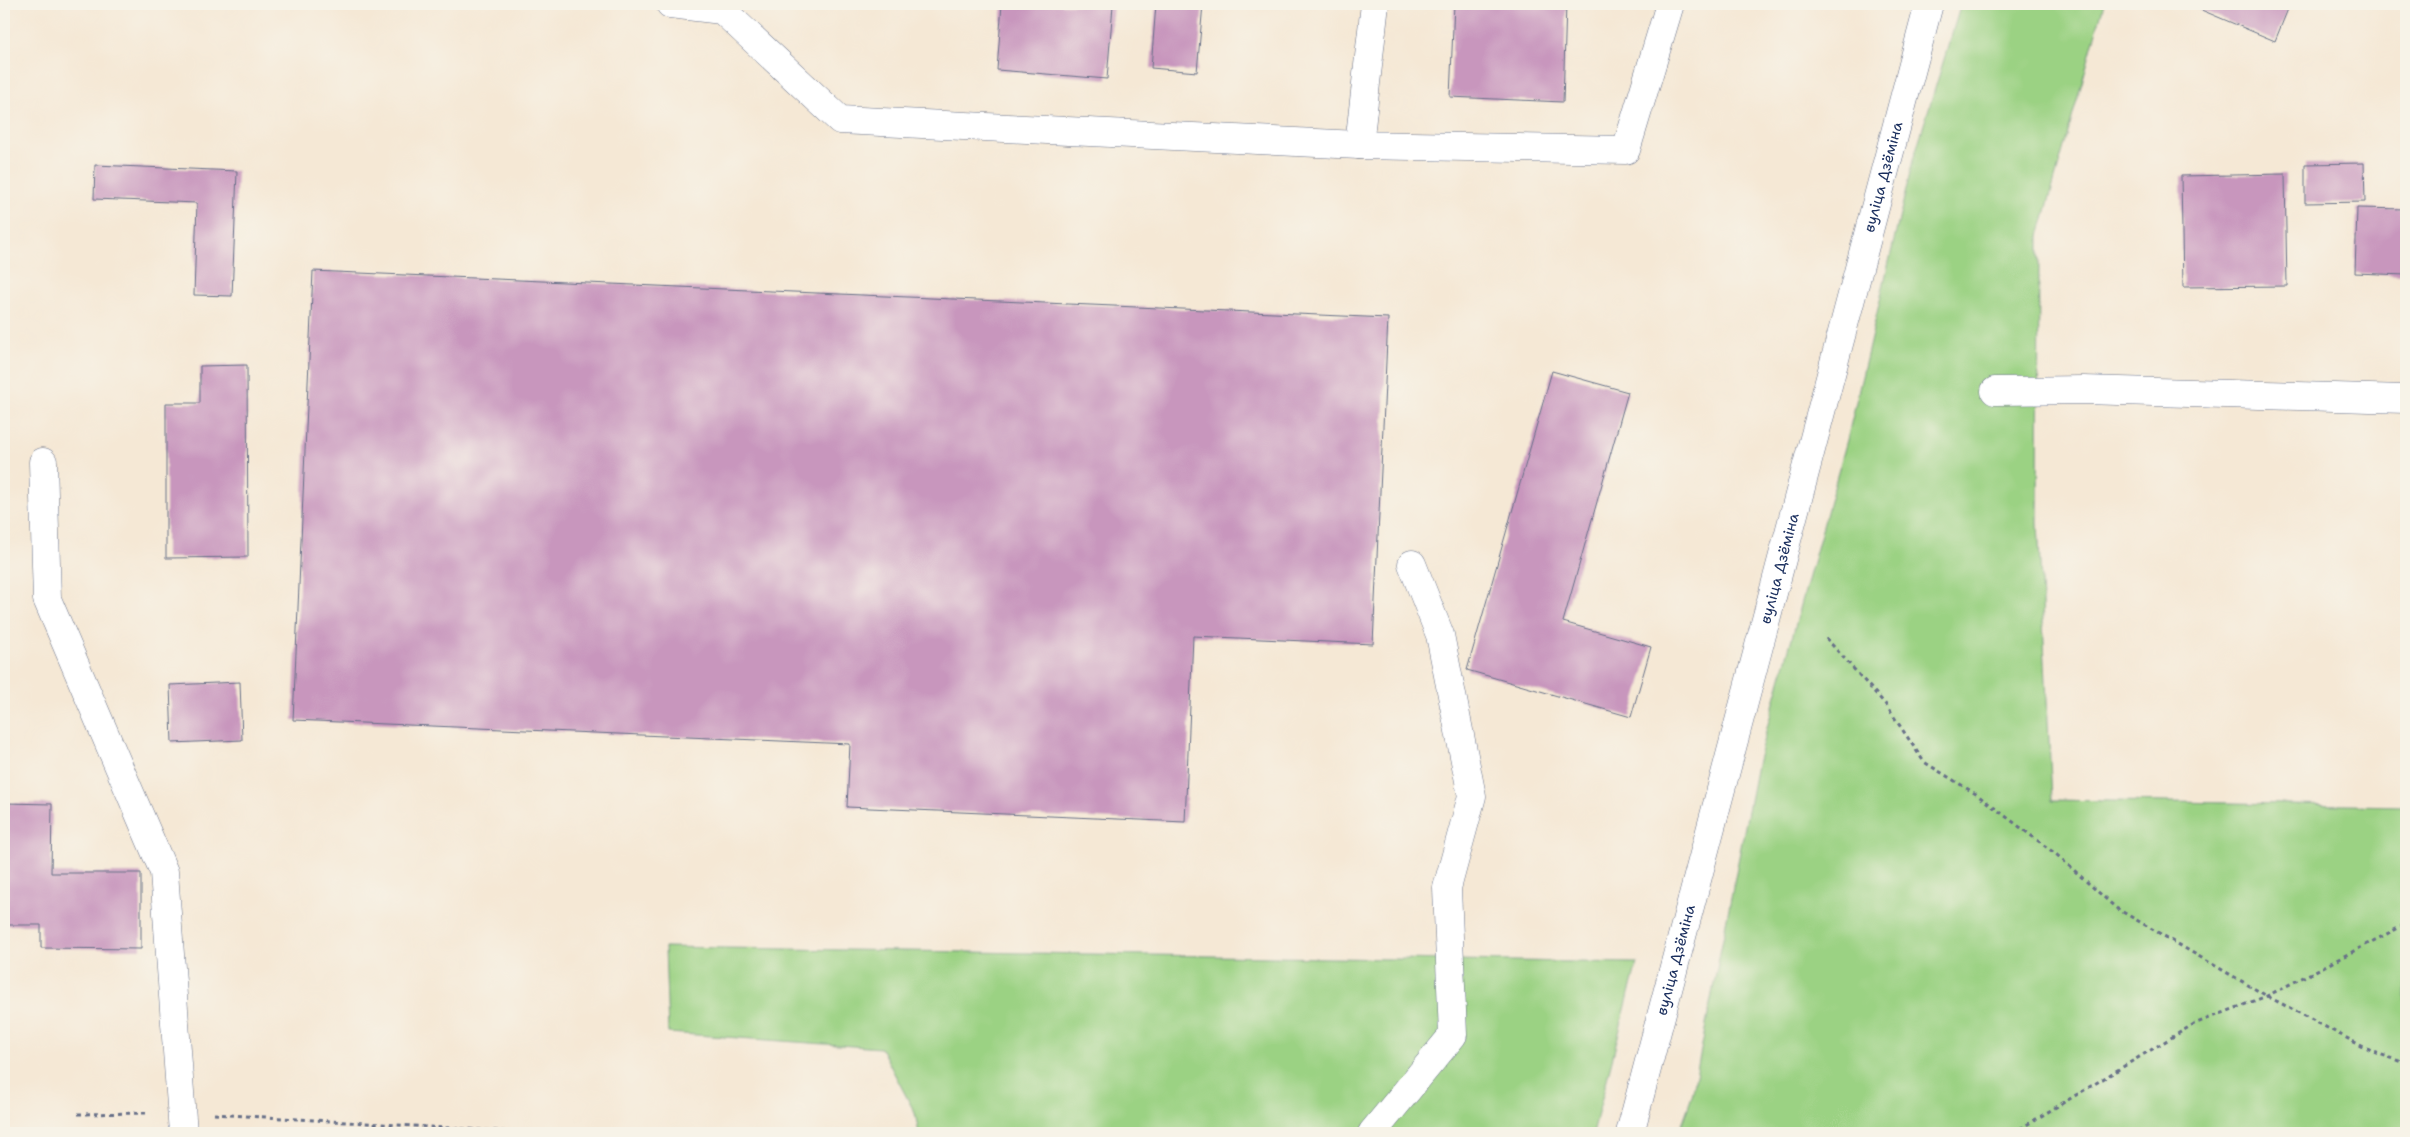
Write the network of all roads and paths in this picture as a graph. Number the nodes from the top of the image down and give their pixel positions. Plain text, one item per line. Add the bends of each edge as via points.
1 (670, 4) edge
2 (1375, 4) edge
3 (1670, 4) edge
4 (1929, 4) edge
5 (1359, 145) junction
6 (1995, 391) dead end
7 (2406, 399) edge
8 (43, 462) dead end
9 (1412, 564) dead end
10 (1826, 638) dead end
11 (2406, 924) edge
12 (2267, 996) junction
13 (2406, 1063) edge
14 (78, 1114) dead end
15 (182, 1123) edge
16 (530, 1133) edge
17 (1372, 1133) edge
18 (1630, 1133) edge
19 (2012, 1133) edge

1 - 5 street via 722,10 840,120
2 - 5 street
3 - 5 street via 1626,150
4 - 18 street, вуліца Дзёміна
6 - 7 street via 2083,390
8 - 15 street via 48,599 164,872
9 - 17 street via 1440,635 1472,796 1447,888 1453,1035
10 - 12 path via 1886,705 1924,762 1976,794 2050,850 2116,908
11 - 12 path
12 - 13 path via 2374,1052
12 - 19 path via 2194,1024
14 - 15 path
15 - 16 path

